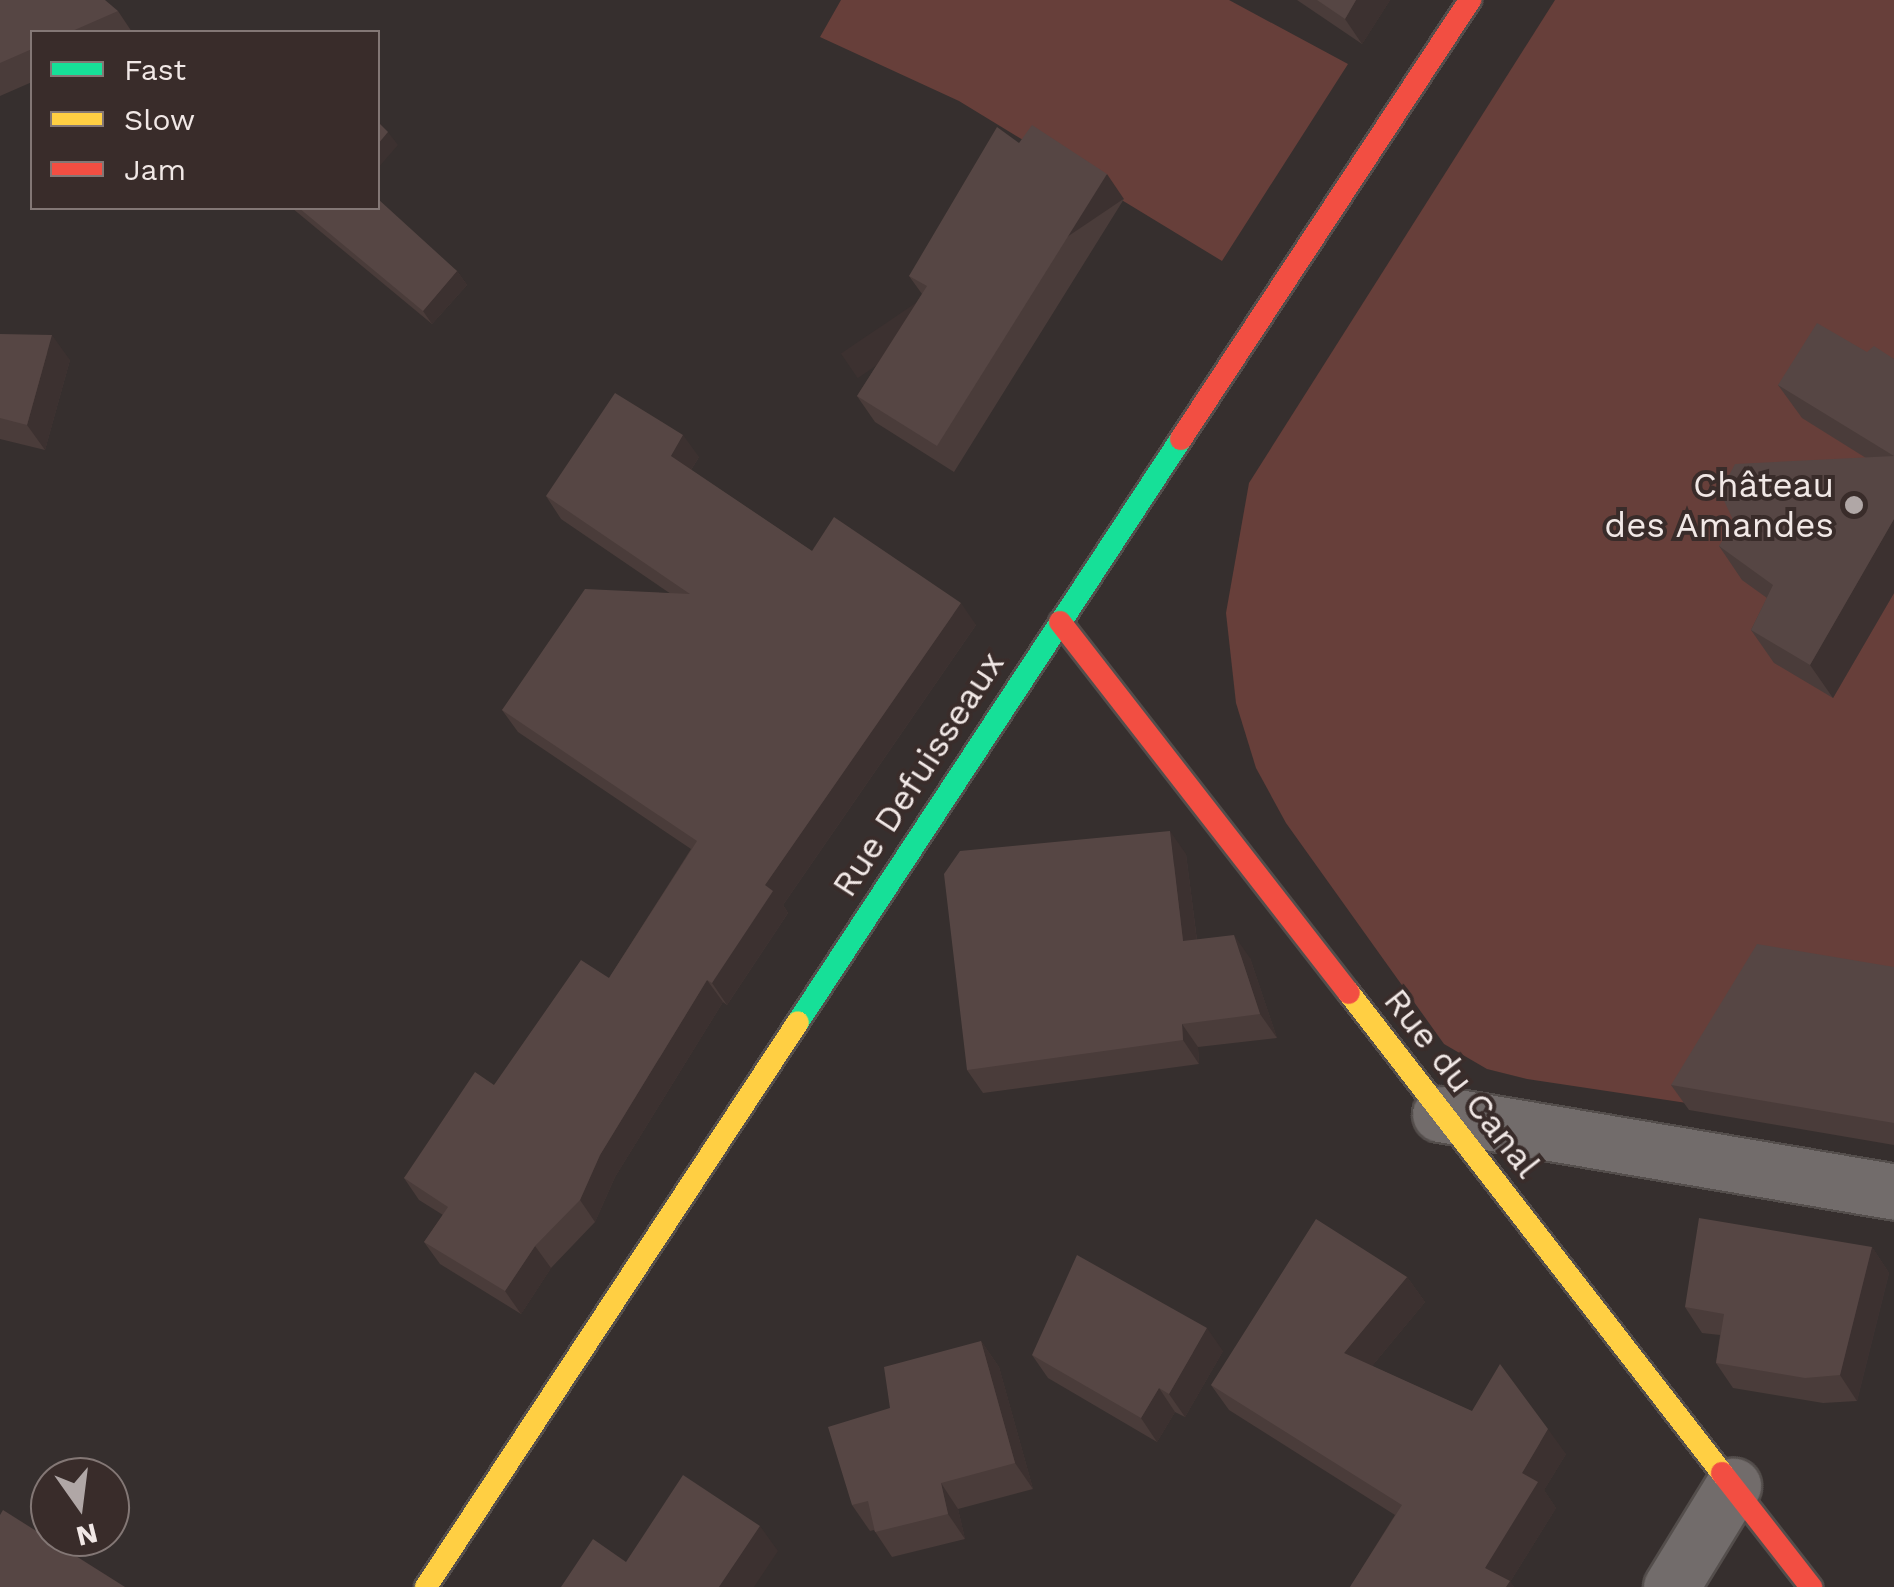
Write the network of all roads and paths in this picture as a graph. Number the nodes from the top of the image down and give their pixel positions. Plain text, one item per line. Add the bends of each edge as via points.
1 (1470, 0) edge
2 (1060, 622) junction
3 (1440, 1114) junction
4 (1894, 1192) edge
5 (1733, 1486) junction
6 (426, 1587) edge
7 (1671, 1587) edge
8 (1811, 1587) edge

1 - 2 street, Rue Defuisseaux
2 - 3 street, Rue du Canal
2 - 6 street, Rue Defuisseaux
3 - 4 street
3 - 5 street, Rue du Canal
5 - 7 street
5 - 8 street, Rue du Canal

